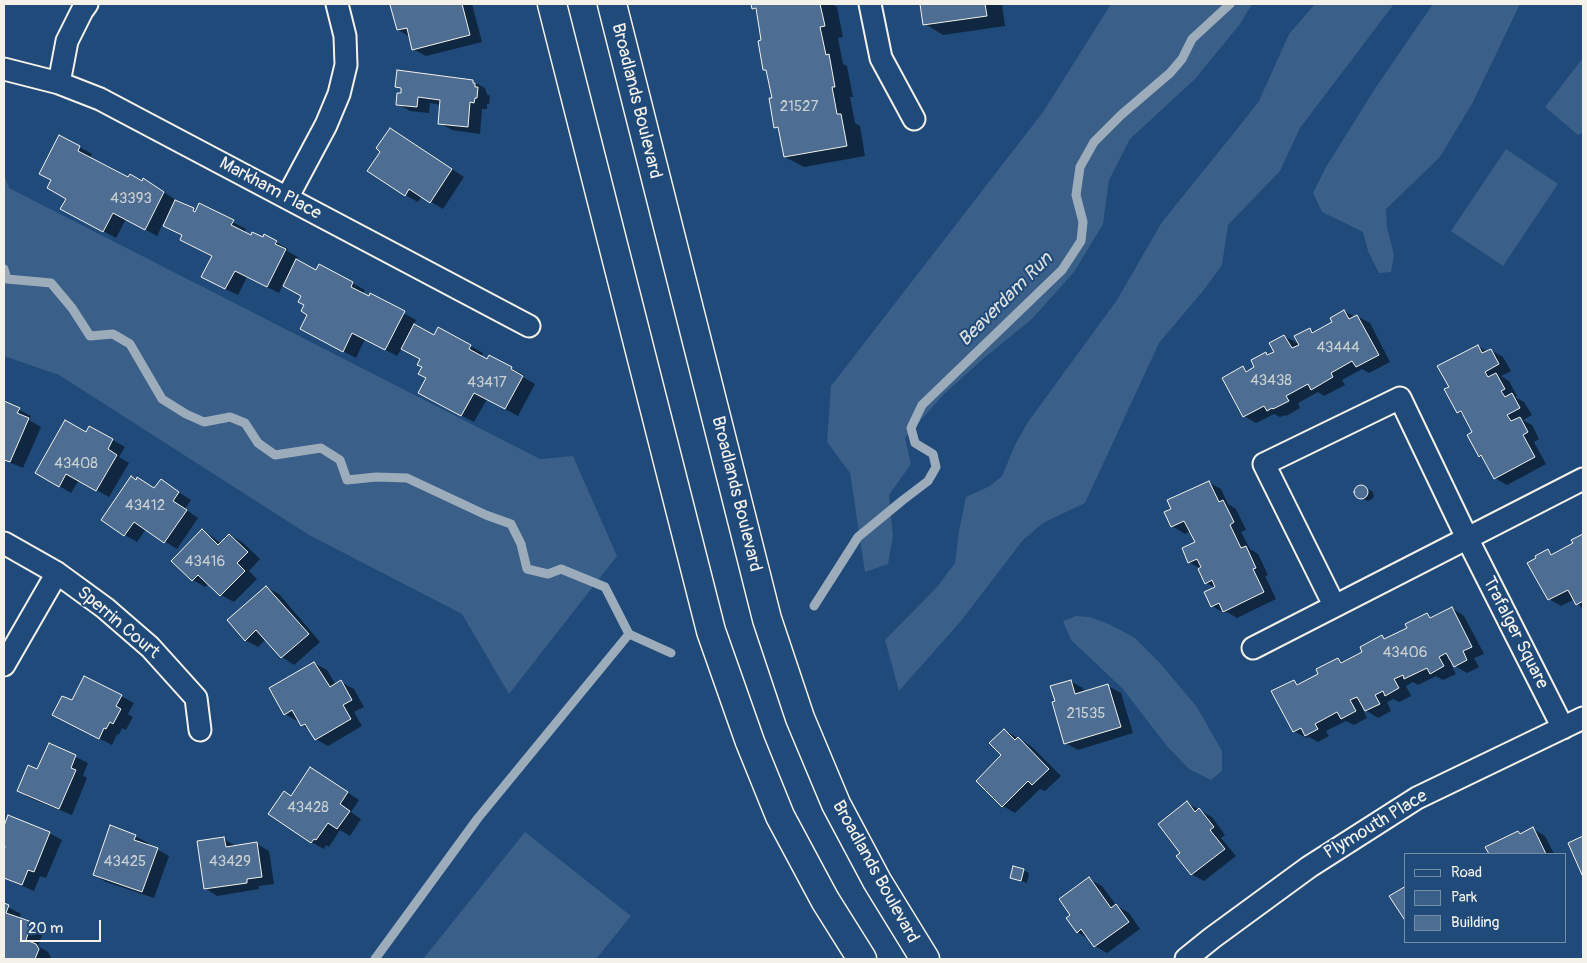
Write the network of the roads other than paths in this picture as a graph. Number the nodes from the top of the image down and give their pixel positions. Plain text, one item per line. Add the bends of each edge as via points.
1 (88, 4) edge
2 (337, 4) edge
3 (552, 4) edge
4 (612, 4) edge
5 (870, 4) edge
6 (4, 69) edge
7 (59, 83) junction
8 (914, 119) dead end
9 (287, 198) junction
10 (529, 326) dead end
11 (1583, 478) edge
12 (1467, 538) junction
13 (4, 543) edge
14 (57, 573) junction
15 (1334, 606) junction
16 (1253, 648) dead end
17 (4, 665) edge
18 (1583, 718) edge
19 (1563, 728) junction
20 (200, 730) dead end
21 (862, 959) edge
22 (925, 959) edge
23 (1186, 959) edge

1 - 7 street via 67,41
2 - 9 street via 345,36 346,65 340,94
3 - 21 main road via 711,631 780,816 825,900
4 - 22 main road, Broadlands Boulevard via 767,619 800,718 836,804 877,881
5 - 8 street via 881,58
6 - 7 street, Markham Place
7 - 9 street, Markham Place via 100,99
9 - 10 street, Markham Place
11 - 12 street
12 - 15 street
12 - 15 street, Trafalger Square via 1400,398 1264,464
12 - 19 street, Trafalger Square
13 - 14 street, Sperrin Court
14 - 17 street
14 - 20 street, Sperrin Court via 105,608 156,654 196,698
15 - 16 street
18 - 19 street, Plymouth Place
19 - 23 street, Plymouth Place via 1417,798 1309,866

